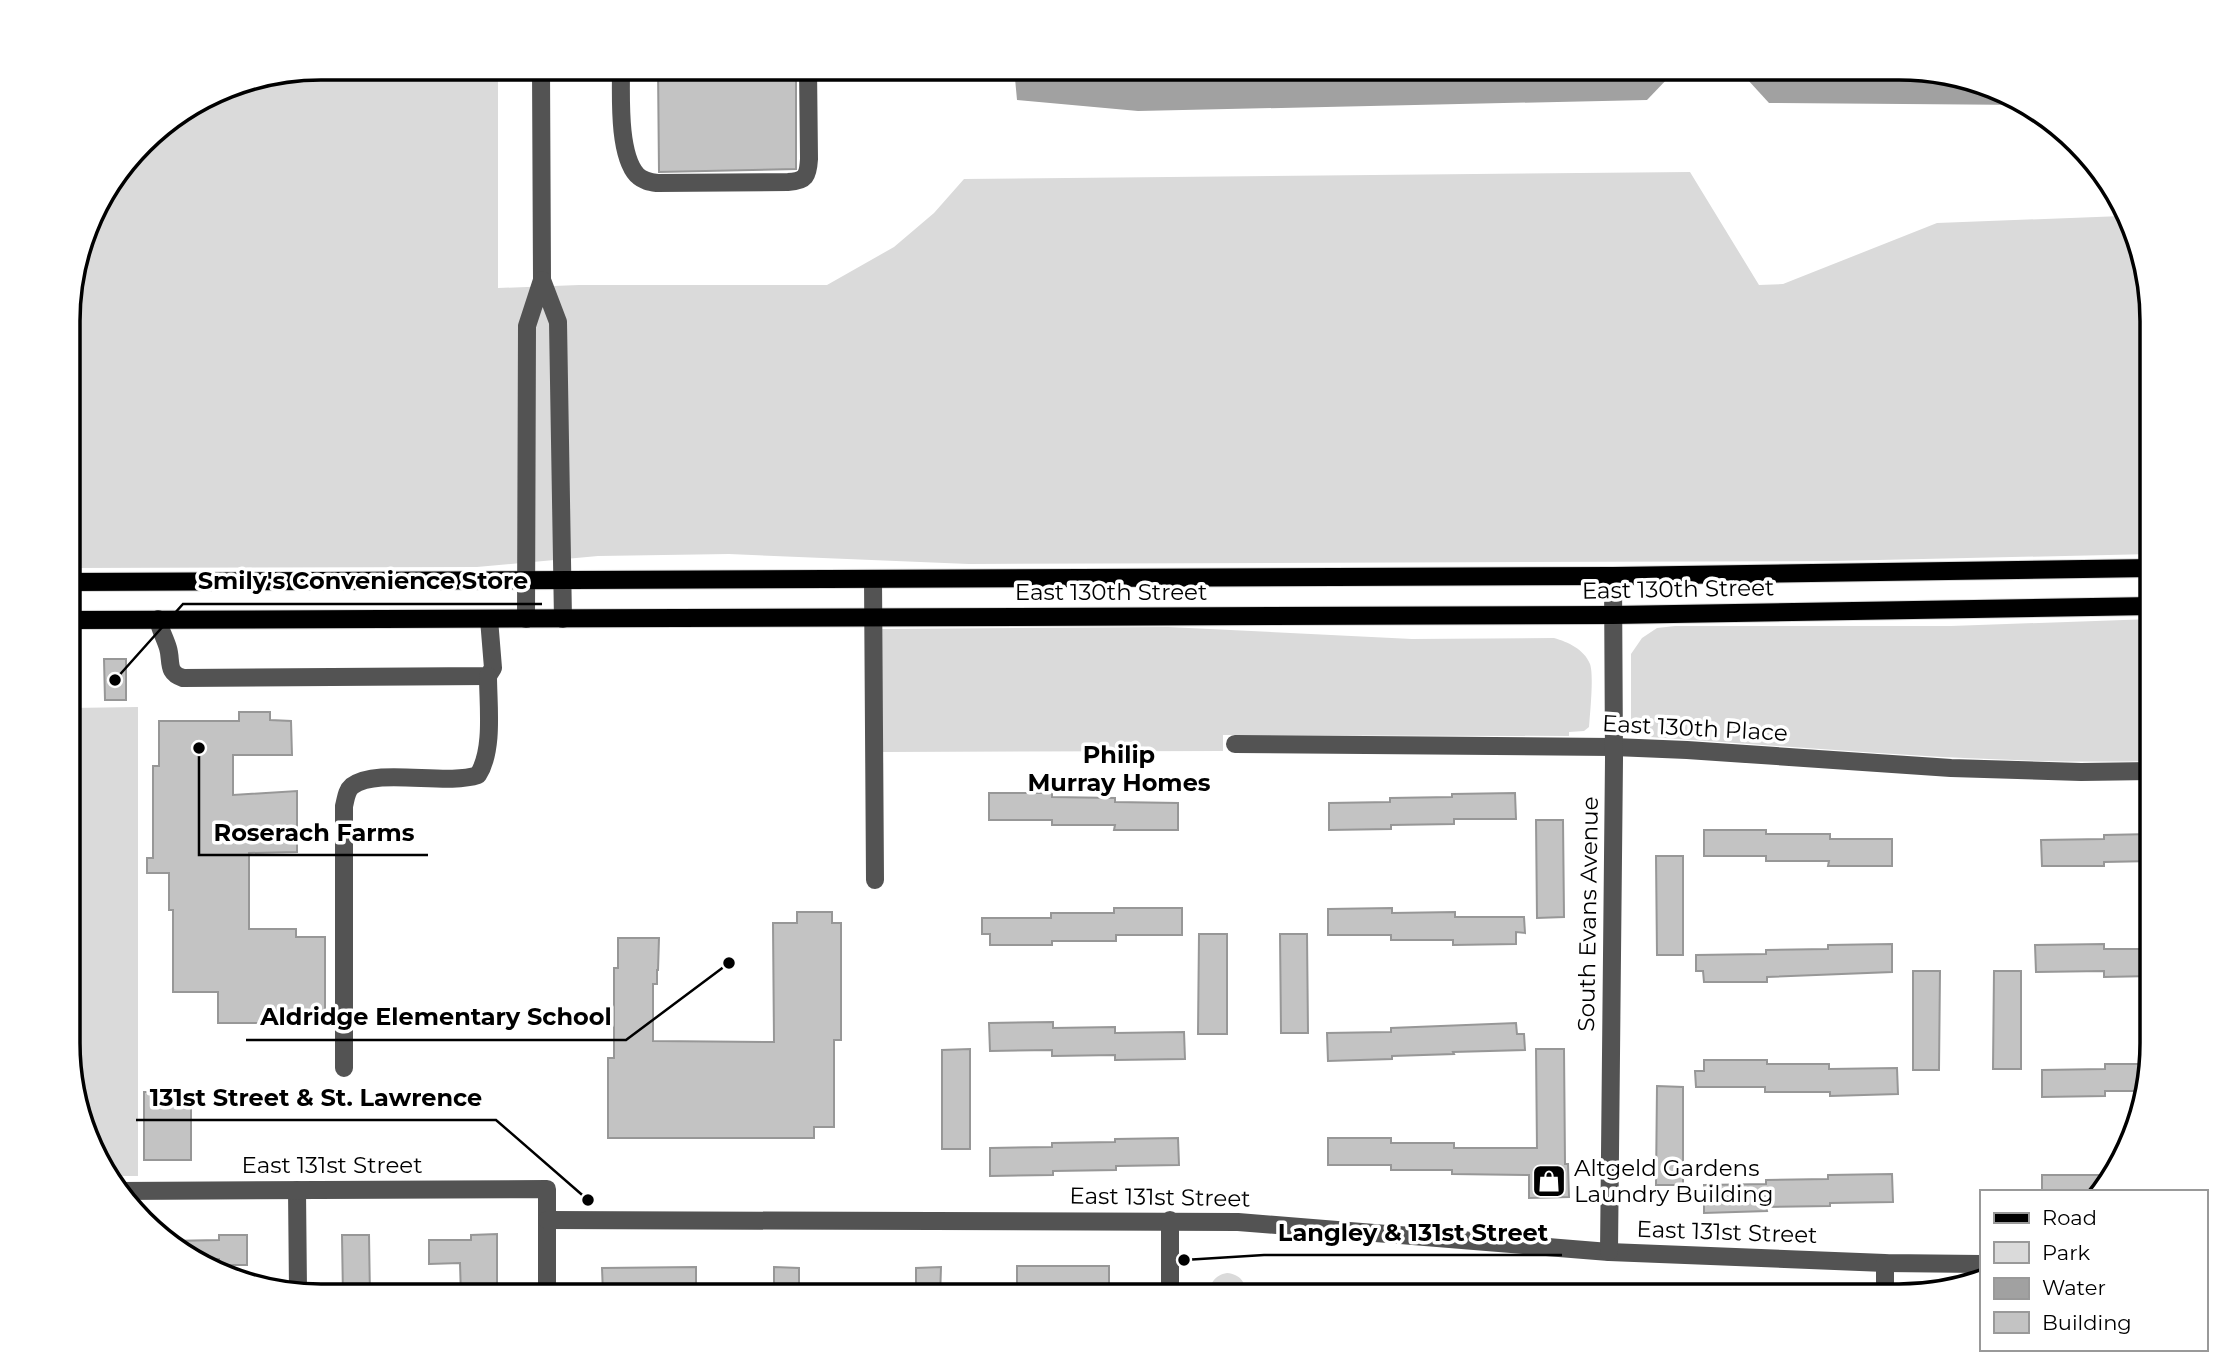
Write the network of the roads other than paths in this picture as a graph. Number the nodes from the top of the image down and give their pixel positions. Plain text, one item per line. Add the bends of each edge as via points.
1 (541, 80) edge
2 (621, 80) edge
3 (808, 80) edge
4 (542, 279) junction
5 (2140, 568) edge
6 (1613, 576) junction
7 (873, 579) junction
8 (525, 580) junction
9 (562, 580) junction
10 (80, 582) edge
11 (2140, 606) edge
12 (1613, 615) junction
13 (873, 617) junction
14 (158, 619) junction
15 (489, 619) junction
16 (526, 619) junction
17 (563, 619) junction
18 (80, 620) edge
19 (488, 676) junction
20 (1235, 744) dead end
21 (1614, 747) junction
22 (2140, 771) edge
23 (875, 880) dead end
24 (344, 1068) dead end
25 (297, 1190) junction
26 (132, 1191) edge
27 (547, 1220) junction
28 (1170, 1220) junction
29 (1609, 1252) junction
30 (1885, 1263) junction
31 (1980, 1264) edge
32 (298, 1283) edge
33 (547, 1284) edge
34 (1170, 1284) edge
35 (1885, 1284) edge

1 - 4 street
2 - 3 street via 621,122 631,163 644,180 657,183 788,182 805,177
4 - 8 street via 527,326
4 - 9 street via 558,322
5 - 6 main road, East 130th Street
6 - 7 main road, East 130th Street
6 - 12 street, South Evans Avenue
7 - 9 main road, East 130th Street
7 - 13 street
8 - 9 main road, East 130th Street
8 - 10 main road, East 130th Street
8 - 16 street
9 - 17 street
11 - 12 main road, East 130th Street
12 - 13 main road, East 130th Street
12 - 21 street, South Evans Avenue
13 - 17 main road, East 130th Street
13 - 23 street
14 - 15 main road, East 130th Street
14 - 18 main road, East 130th Street
14 - 19 street via 170,667 183,678
15 - 16 main road, East 130th Street
15 - 19 street via 493,668
16 - 17 main road, East 130th Street
19 - 24 street via 488,749 478,775 379,778 353,785 347,792
20 - 21 street, East 130th Place
21 - 22 street, East 130th Place via 1951,768
21 - 29 street, South Evans Avenue
25 - 26 street, East 131st Street
25 - 27 street, East 131st Street via 547,1189
25 - 32 street
27 - 28 street, East 131st Street
27 - 33 street
28 - 29 street, East 131st Street
28 - 34 street
29 - 30 street, East 131st Street
30 - 31 street, East 131st Street
30 - 35 street

